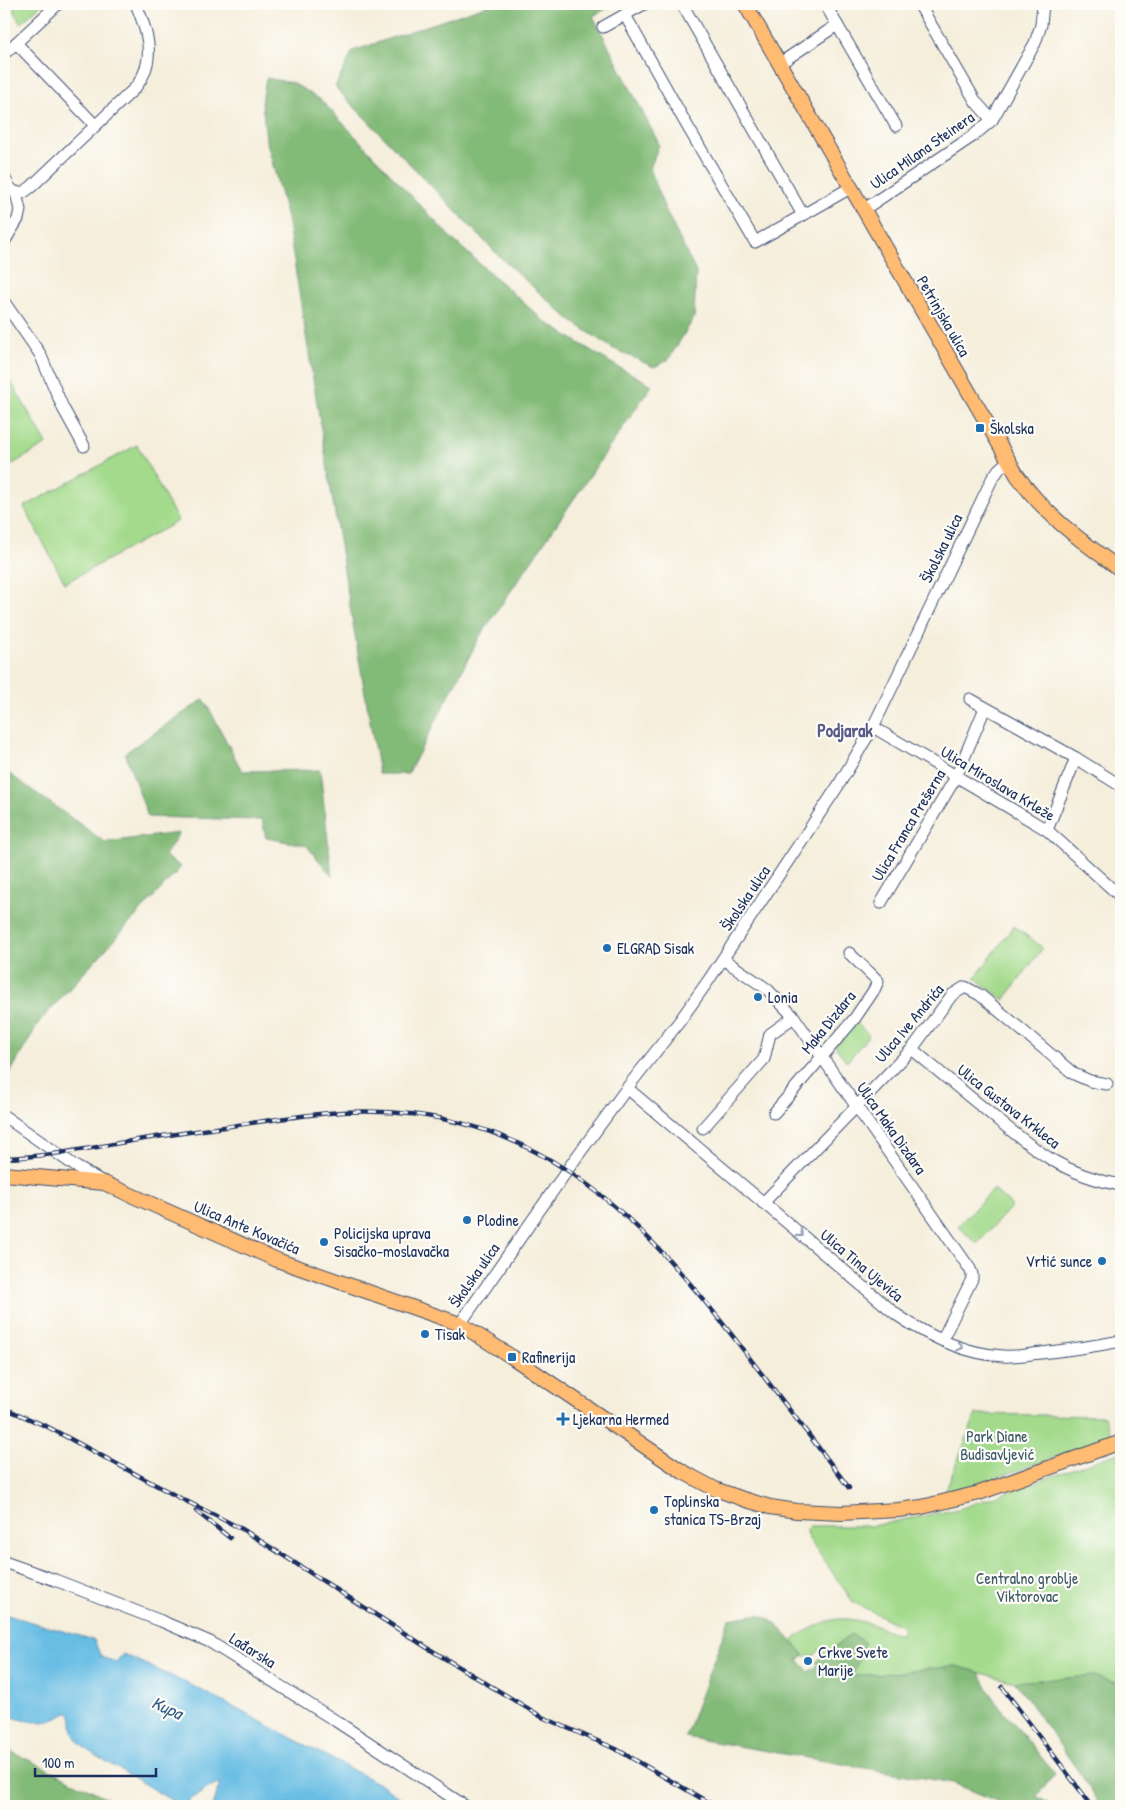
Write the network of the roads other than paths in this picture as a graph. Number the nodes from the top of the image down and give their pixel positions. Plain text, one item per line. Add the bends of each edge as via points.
1 (58, 4) edge
2 (136, 4) edge
3 (644, 4) edge
4 (682, 4) edge
5 (745, 4) edge
6 (825, 4) edge
7 (919, 4) edge
8 (1043, 4) edge
9 (625, 14) junction
10 (837, 25) junction
11 (603, 27) dead end
12 (16, 43) junction
13 (4, 54) edge
14 (779, 64) junction
15 (992, 120) junction
16 (94, 125) junction
17 (896, 126) dead end
18 (4, 177) edge
19 (850, 188) junction
20 (16, 193) junction
21 (863, 210) junction
22 (803, 215) junction
23 (4, 242) edge
24 (4, 302) edge
25 (84, 446) dead end
26 (1008, 461) junction
27 (1121, 570) edge
28 (970, 699) dead end
29 (985, 708) junction
30 (873, 727) junction
31 (1076, 758) junction
32 (956, 777) junction
33 (1121, 786) edge
34 (1047, 830) junction
35 (1121, 897) edge
36 (881, 903) dead end
37 (849, 953) dead end
38 (723, 959) junction
39 (794, 1017) junction
40 (912, 1049) junction
41 (822, 1056) junction
42 (1107, 1084) dead end
43 (627, 1088) junction
44 (857, 1106) junction
45 (774, 1113) dead end
46 (4, 1116) edge
47 (703, 1128) dead end
48 (4, 1174) edge
49 (104, 1183) junction
50 (1121, 1185) edge
51 (763, 1203) junction
52 (460, 1324) junction
53 (942, 1340) junction
54 (1121, 1341) edge
55 (1121, 1442) edge
56 (4, 1562) edge
57 (465, 1806) edge

1 - 12 street
2 - 16 street via 149,38 147,66 135,88
3 - 9 street
4 - 22 street
5 - 14 main road, Petrinjska ulica
6 - 10 street
7 - 15 street via 979,108
8 - 15 street, Ulica Milana Steinera via 1035,44
9 - 11 street
9 - 22 street via 755,242
10 - 14 street
10 - 17 street
12 - 13 street
12 - 16 street
14 - 19 main road, Petrinjska ulica
15 - 21 street, Ulica Milana Steinera
16 - 20 street via 32,187
18 - 20 street
19 - 21 main road, Petrinjska ulica
19 - 22 street
20 - 23 street via 20,215
21 - 26 main road, Petrinjska ulica
24 - 25 street via 40,354 58,399
26 - 27 main road, Petrinjska ulica via 1045,510
26 - 30 street, Školska ulica via 992,479
28 - 29 street
29 - 31 street
29 - 32 street, Ulica Franca Prešerna
30 - 32 street, Ulica Miroslava Krleže
30 - 38 street, Školska ulica
31 - 33 street
31 - 34 street
32 - 34 street, Ulica Miroslava Krleže
32 - 36 street, Ulica Franca Prešerna
34 - 35 street, Ulica Miroslava Krleže
37 - 41 street, Maka Dizdara via 878,981 854,1018
38 - 39 street, Ulica Maka Dizdara via 767,988
38 - 43 street, Školska ulica
39 - 41 street, Ulica Maka Dizdara
39 - 47 street, Maka Dizdara via 770,1034 764,1058
40 - 42 street, Ulica Ive Andrića via 952,995 964,987 980,995 1074,1074
40 - 44 street, Ulica Ive Andrića
40 - 50 street, Ulica Gustava Krkleca via 1040,1154 1075,1172
41 - 44 street, Ulica Maka Dizdara
41 - 45 street, Maka Dizdara
43 - 51 street, Ulica Tina Ujevića
43 - 52 street, Školska ulica
44 - 51 street, Ulica Ive Andrića
44 - 53 street, Ulica Maka Dizdara via 972,1274 970,1285
46 - 49 street
48 - 49 main road, Ulica Ante Kovačića
49 - 52 main road, Ulica Ante Kovačića via 277,1260
51 -> 53 street, Ulica Tina Ujevića via 897,1315 918,1330
52 - 55 main road, Ulica Ante Kovačića via 683,1472 715,1489 770,1507 841,1513 930,1506 979,1494
53 -> 54 street, Ulica Tina Ujevića via 951,1345 1003,1356
56 - 57 street, Lađarska via 210,1642

